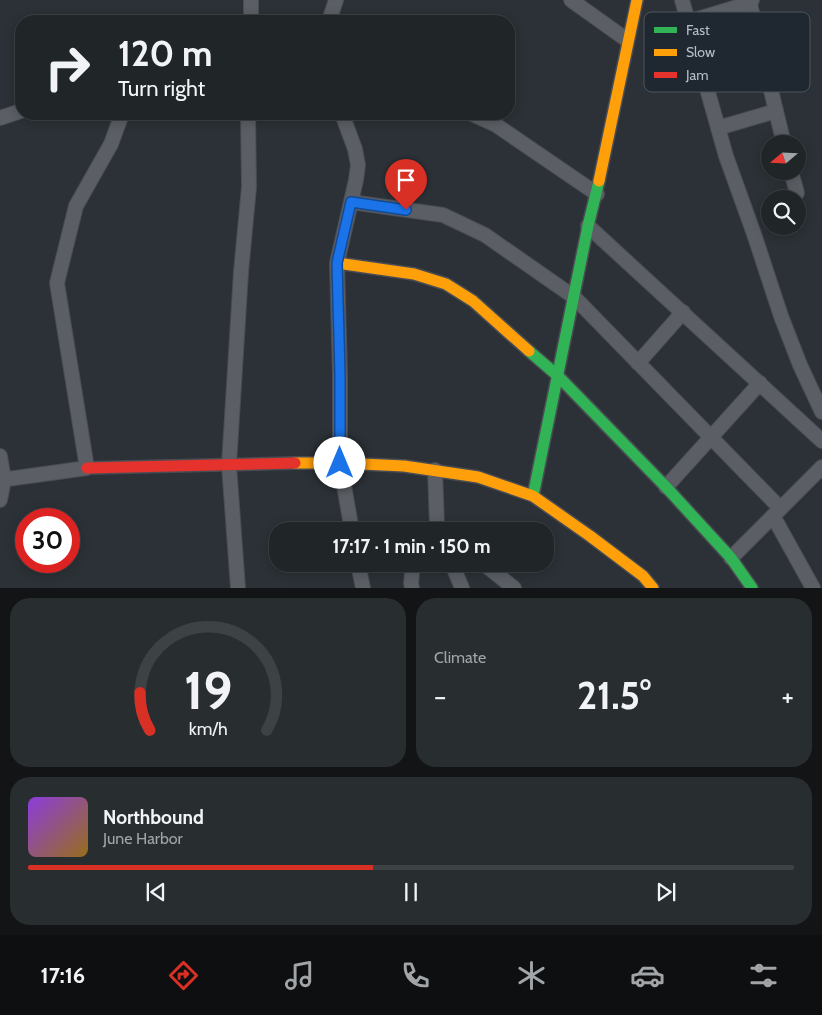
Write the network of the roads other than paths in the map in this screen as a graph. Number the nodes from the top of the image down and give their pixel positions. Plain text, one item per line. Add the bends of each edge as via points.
1 (251, 0) edge
2 (336, 0) edge
3 (571, 0) edge
4 (636, 0) edge
5 (751, 1) edge
6 (718, 12) edge
7 (251, 15) edge
8 (331, 15) edge
9 (627, 40) junction
10 (708, 92) edge
11 (772, 92) edge
12 (776, 111) junction
13 (15, 114) edge
14 (0, 118) edge
15 (120, 120) edge
16 (248, 120) edge
17 (344, 120) edge
18 (485, 120) edge
19 (718, 128) junction
20 (782, 135) edge
21 (596, 194) junction
22 (351, 202) junction
23 (588, 226) junction
24 (337, 263) junction
25 (574, 297) junction
26 (683, 312) junction
27 (638, 363) junction
28 (558, 376) junction
29 (760, 383) junction
30 (822, 412) edge
31 (711, 438) junction
32 (822, 441) edge
33 (0, 456) edge
34 (340, 463) junction
35 (229, 465) junction
36 (822, 467) edge
37 (86, 468) junction
38 (435, 470) junction
39 (2, 480) edge
40 (666, 487) junction
41 (533, 496) junction
42 (0, 500) edge
43 (776, 512) junction
44 (350, 522) edge
45 (438, 522) edge
46 (731, 558) junction
47 (360, 572) edge
48 (413, 572) edge
49 (455, 572) edge
50 (494, 572) edge
51 (238, 588) edge
52 (363, 588) edge
53 (412, 588) edge
54 (462, 588) edge
55 (514, 588) edge
56 (653, 588) edge
57 (752, 588) edge
58 (813, 588) edge

1 - 7 street
2 - 8 street
3 - 9 street
4 - 9 street
5 - 6 street
9 - 21 street
10 - 19 street
11 - 12 street
12 - 19 street
12 - 20 street
13 - 14 street
15 - 37 street via 111,144 76,206 57,283
16 - 35 street via 249,187 240,272
17 - 22 street via 358,165
18 - 21 street
19 - 30 street via 781,316
21 - 23 street
22 - 24 street
22 - 25 street via 443,215 485,235
23 - 25 street
23 - 26 street
24 - 28 street via 414,274 446,284 473,301
24 - 34 street
25 - 27 street
25 - 28 street
26 - 27 street
26 - 29 street
27 - 31 street
28 - 40 street
28 - 41 street
29 - 31 street
29 - 32 street
31 - 40 street
31 - 43 street
33 - 39 street
34 - 35 street
34 - 38 street
34 - 44 street
35 - 37 street
35 - 51 street
36 - 43 street
37 - 39 street
38 - 41 street via 478,477
38 - 45 street
39 - 42 street
40 - 46 street
41 - 56 street via 628,565
43 - 46 street
43 - 58 street
46 - 57 street
47 - 52 street
48 - 53 street
49 - 54 street
50 - 55 street

